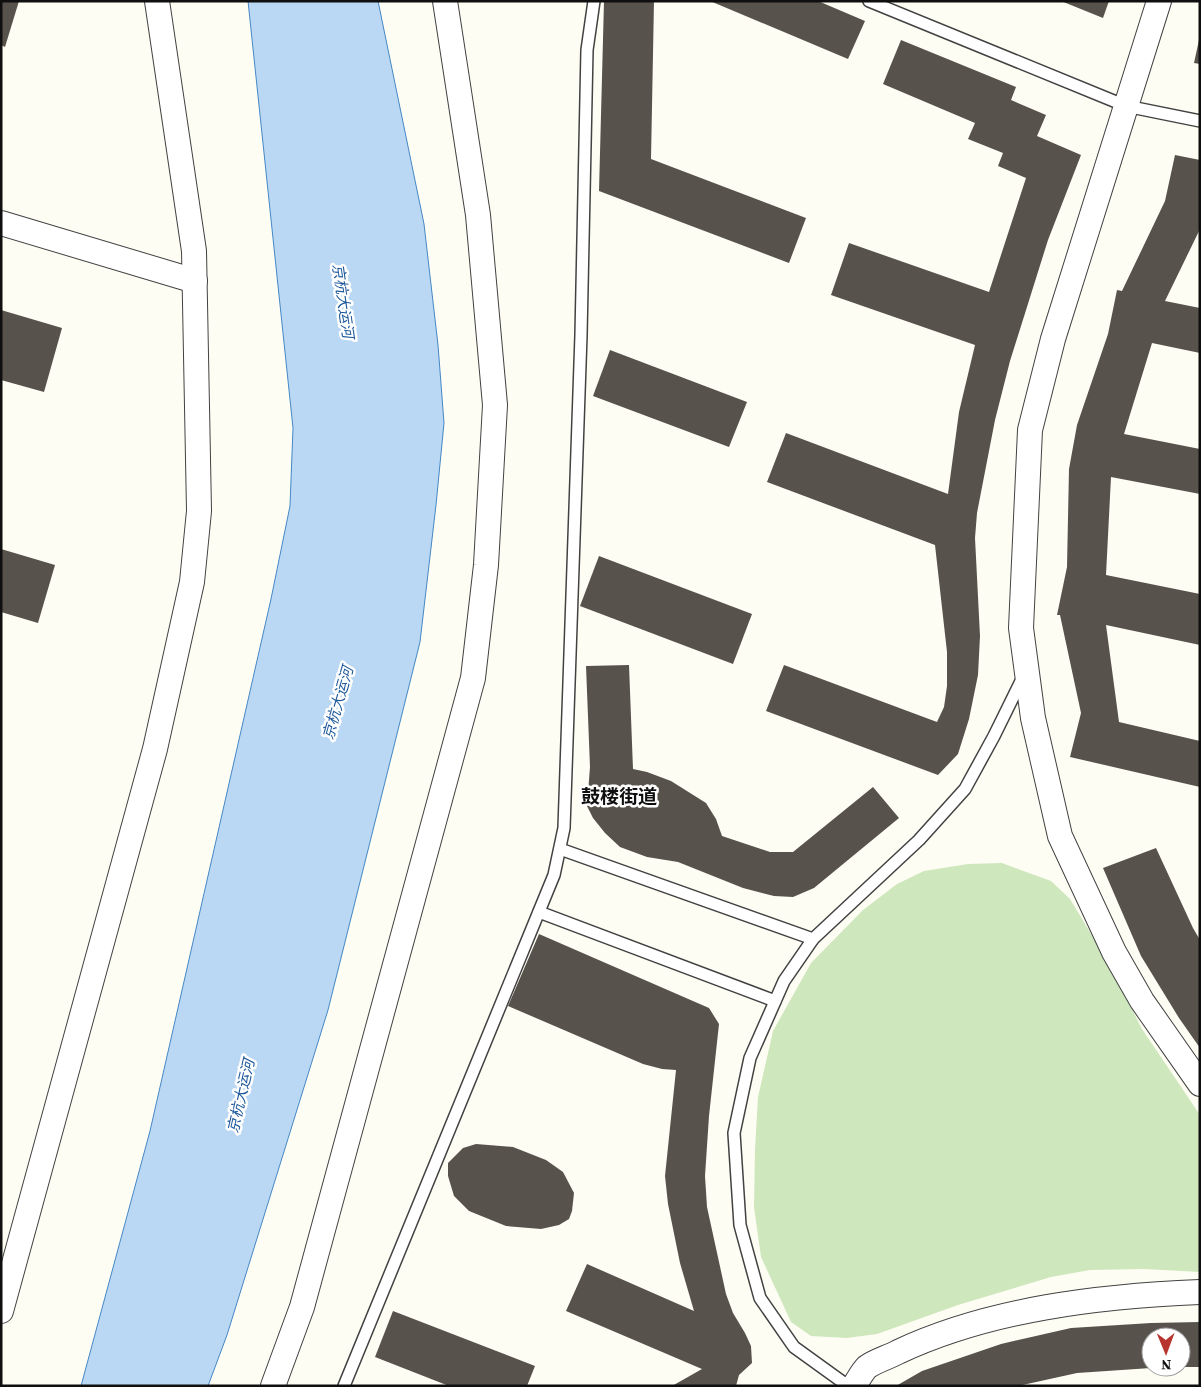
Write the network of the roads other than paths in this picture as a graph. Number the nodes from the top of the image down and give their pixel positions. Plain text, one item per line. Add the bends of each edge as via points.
1 (157, 1) edge
2 (445, 1) edge
3 (594, 1) edge
4 (869, 1) edge
5 (1159, 1) edge
6 (1126, 106) junction
7 (1200, 121) edge
8 (1, 223) edge
9 (195, 281) junction
10 (1026, 670) junction
11 (560, 850) junction
12 (539, 912) junction
13 (813, 939) junction
14 (775, 1001) junction
15 (1200, 1084) edge
16 (1200, 1292) edge
17 (1, 1310) edge
18 (273, 1386) edge
19 (344, 1386) edge
20 (848, 1386) edge
21 (854, 1386) edge

1 - 9 street via 194,251
2 - 18 street via 478,215 496,405 486,565 473,678 302,1307
3 - 11 lane via 587,50 570,679 564,828
4 - 6 lane
5 - 6 street
6 - 7 lane
6 - 10 street via 1052,339 1030,430 1021,628
8 - 9 street
9 - 17 street via 199,511 192,582 155,749
10 - 13 lane via 965,789 919,840
10 - 15 street via 1033,718 1060,836 1114,952 1142,1001
11 - 12 lane
11 - 13 lane
12 - 14 lane
12 - 19 lane
13 - 14 lane via 784,981
14 - 20 lane via 750,1058 734,1133 740,1225 760,1298 794,1347
16 - 21 street via 1128,1296 980,1322 912,1346 868,1367

